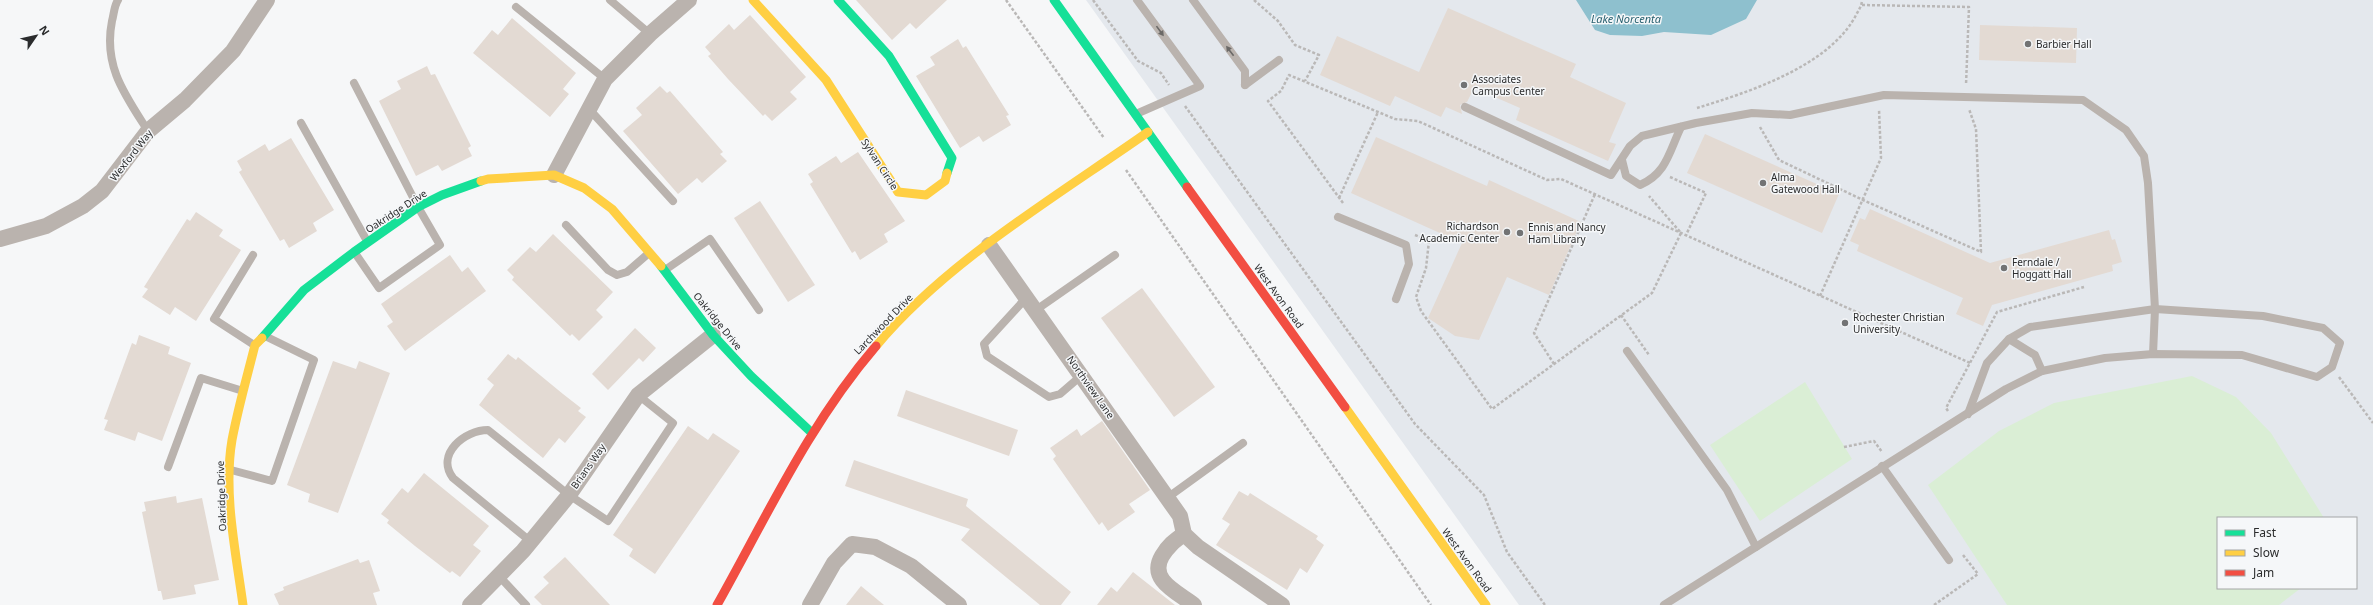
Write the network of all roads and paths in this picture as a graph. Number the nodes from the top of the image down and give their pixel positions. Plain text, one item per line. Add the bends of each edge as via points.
1 (118, 0) edge
2 (267, 0) edge
3 (610, 0) edge
4 (689, 0) edge
5 (753, 0) edge
6 (838, 0) edge
7 (1006, 0) edge
8 (1054, 0) edge
9 (1093, 0) edge
10 (1137, 0) edge
11 (1193, 0) edge
12 (1254, 0) edge
13 (1862, 0) edge
14 (1862, 5) junction
15 (516, 7) dead end
16 (650, 34) junction
17 (1279, 60) dead end
18 (605, 80) junction
19 (1305, 81) junction
20 (354, 83) dead end
21 (1178, 96) junction
22 (1878, 97) junction
23 (1965, 97) junction
24 (1465, 107) dead end
25 (589, 109) junction
26 (1690, 110) dead end
27 (1378, 112) junction
28 (1752, 113) junction
29 (1136, 114) junction
30 (301, 123) dead end
31 (1680, 127) junction
32 (148, 131) junction
33 (1148, 132) junction
34 (1116, 155) junction
35 (1622, 160) junction
36 (1661, 173) junction
37 (554, 175) junction
38 (1640, 185) junction
39 (1594, 194) junction
40 (1339, 198) junction
41 (1862, 200) junction
42 (673, 201) dead end
43 (1349, 206) dead end
44 (418, 207) junction
45 (1338, 217) dead end
46 (566, 225) dead end
47 (1681, 233) junction
48 (1414, 235) dead end
49 (1686, 235) junction
50 (0, 239) edge
51 (368, 242) junction
52 (990, 245) junction
53 (354, 252) junction
54 (649, 253) junction
55 (253, 255) dead end
56 (1115, 255) dead end
57 (665, 271) junction
58 (2084, 287) dead end
59 (1820, 296) junction
60 (1027, 297) junction
61 (1396, 299) dead end
62 (2155, 309) junction
63 (759, 310) dead end
64 (1036, 310) junction
65 (264, 335) junction
66 (713, 335) junction
67 (2009, 339) junction
68 (255, 345) junction
69 (1627, 351) dead end
70 (2153, 354) junction
71 (1970, 363) junction
72 (1554, 364) junction
73 (2332, 367) junction
74 (2042, 371) junction
75 (1082, 375) junction
76 (244, 391) junction
77 (638, 395) junction
78 (1968, 414) junction
79 (1956, 421) junction
80 (2373, 423) edge
81 (812, 433) junction
82 (1243, 443) dead end
83 (1882, 466) junction
84 (168, 467) dead end
85 (230, 470) junction
86 (568, 495) junction
87 (1168, 498) junction
88 (1184, 534) junction
89 (530, 541) junction
90 (1756, 547) junction
91 (1958, 549) dead end
92 (1949, 560) dead end
93 (499, 576) junction
94 (243, 605) edge
95 (470, 605) edge
96 (526, 605) edge
97 (716, 605) edge
98 (810, 605) edge
99 (959, 605) edge
100 (1194, 605) edge
101 (1282, 605) edge
102 (1431, 605) edge
103 (1486, 605) edge
104 (1545, 605) edge
105 (1664, 605) edge
106 (1934, 605) edge

1 - 32 lane via 110,32 112,64 121,90
2 - 32 street, Wexford Way via 233,51 185,100
3 - 16 lane
4 - 16 street
5 - 6 street, Sylvan Circle via 826,80 898,192 926,195 945,181 952,158 889,56
7 - 34 path
8 - 29 street, West Avon Road
9 - 21 path via 1138,61 1161,73
10 -> 21 lane via 1200,86
17 -> 11 lane via 1245,85 1245,71
12 - 19 path via 1278,21 1295,45 1319,56
13 - 14 path
14 - 23 path via 1969,7
14 - 26 path via 1849,28 1827,50 1783,76
15 - 18 lane
16 - 18 street
18 - 25 street
19 - 27 path
19 - 40 path via 1289,75 1281,91 1268,100
20 - 44 lane
21 - 29 lane
21 - 104 path via 1415,424 1484,495 1507,552
22 - 23 lane
22 - 28 lane via 1790,115
22 - 41 path via 1881,158
23 - 41 path via 1976,129 1981,252
23 - 62 lane via 2083,100 2126,130 2144,156 2148,183
24 - 35 lane via 1611,175
25 - 37 street
25 - 42 lane
27 - 39 path via 1395,120 1418,121 1547,180 1561,179
27 - 40 path
28 - 31 lane
28 - 41 path via 1779,160
29 - 33 street, West Avon Road
30 - 51 lane
31 - 35 lane via 1642,136 1630,146
31 - 36 lane
32 - 50 street, Wexford Way via 102,191 82,206 46,226
33 - 34 street, Larchwood Drive
33 - 103 street, West Avon Road
34 - 52 street, Larchwood Drive
34 - 102 path
35 - 38 lane via 1626,176
36 - 38 lane
36 - 49 path via 1706,193
37 - 44 street, Oakridge Drive via 488,179 442,195
37 - 54 street, Oakridge Drive via 584,188 612,208
38 - 47 path
39 - 47 path
39 - 72 path via 1534,333
40 - 43 path via 1342,203
41 - 59 path
44 - 51 street, Oakridge Drive
44 - 53 lane via 440,245 385,284 379,288
45 - 61 lane via 1406,245 1409,264
46 - 54 lane via 608,270 617,275 627,272
47 - 49 path
47 - 72 path via 1652,293
48 - 72 path via 1428,241 1426,268 1416,297 1421,311 1492,409
49 - 59 path
51 - 53 street, Oakridge Drive
52 - 60 street, Northview Lane
52 - 81 street, Larchwood Drive via 920,301 883,337 850,376
53 - 65 street, Oakridge Drive via 304,290
54 - 57 street, Oakridge Drive
55 - 68 lane via 214,319
56 - 64 lane
57 - 63 lane via 710,239
57 - 66 street, Oakridge Drive
58 - 71 path via 1997,312
59 - 71 path
60 - 64 street, Northview Lane
60 - 75 lane via 984,344 987,356 1049,397 1060,394
62 - 67 lane via 2030,327
62 - 70 lane
62 - 73 lane via 2263,316 2323,328 2340,343
64 - 75 street, Northview Lane
65 - 68 street, Oakridge Drive
65 - 85 lane via 314,360 272,481
66 - 77 street, Brians Way
66 - 81 street, Oakridge Drive via 751,376
67 - 74 lane via 2035,355
67 - 78 lane via 1987,363
68 - 76 street, Oakridge Drive
69 - 90 lane via 1727,490
70 - 73 lane via 2242,355 2317,377
70 - 74 lane via 2105,358
71 - 79 path via 1946,408
73 - 80 path
74 - 78 lane via 2006,389
75 - 87 street, Northview Lane
76 - 84 lane via 201,378
76 - 85 street, Oakridge Drive via 232,441
77 - 86 street, Brians Way
77 - 86 lane via 673,423 608,521
78 - 79 lane
79 - 83 lane
81 - 97 street, Larchwood Drive
82 - 87 lane
83 - 90 lane
83 - 92 lane
85 - 94 street, Oakridge Drive via 232,525
86 - 89 street, Brians Way
86 - 89 lane via 488,430 476,430 463,437 453,448 447,461 448,471 453,478
87 - 88 street, Northview Lane via 1180,516
88 - 100 street via 1170,544 1157,565 1158,574 1162,581
88 - 101 street via 1198,547
89 - 93 street, Brians Way
90 - 105 lane
91 - 106 path via 1978,574
93 - 95 street, Brians Way
93 - 96 lane
98 - 99 street via 834,563 852,544 875,547 911,566

